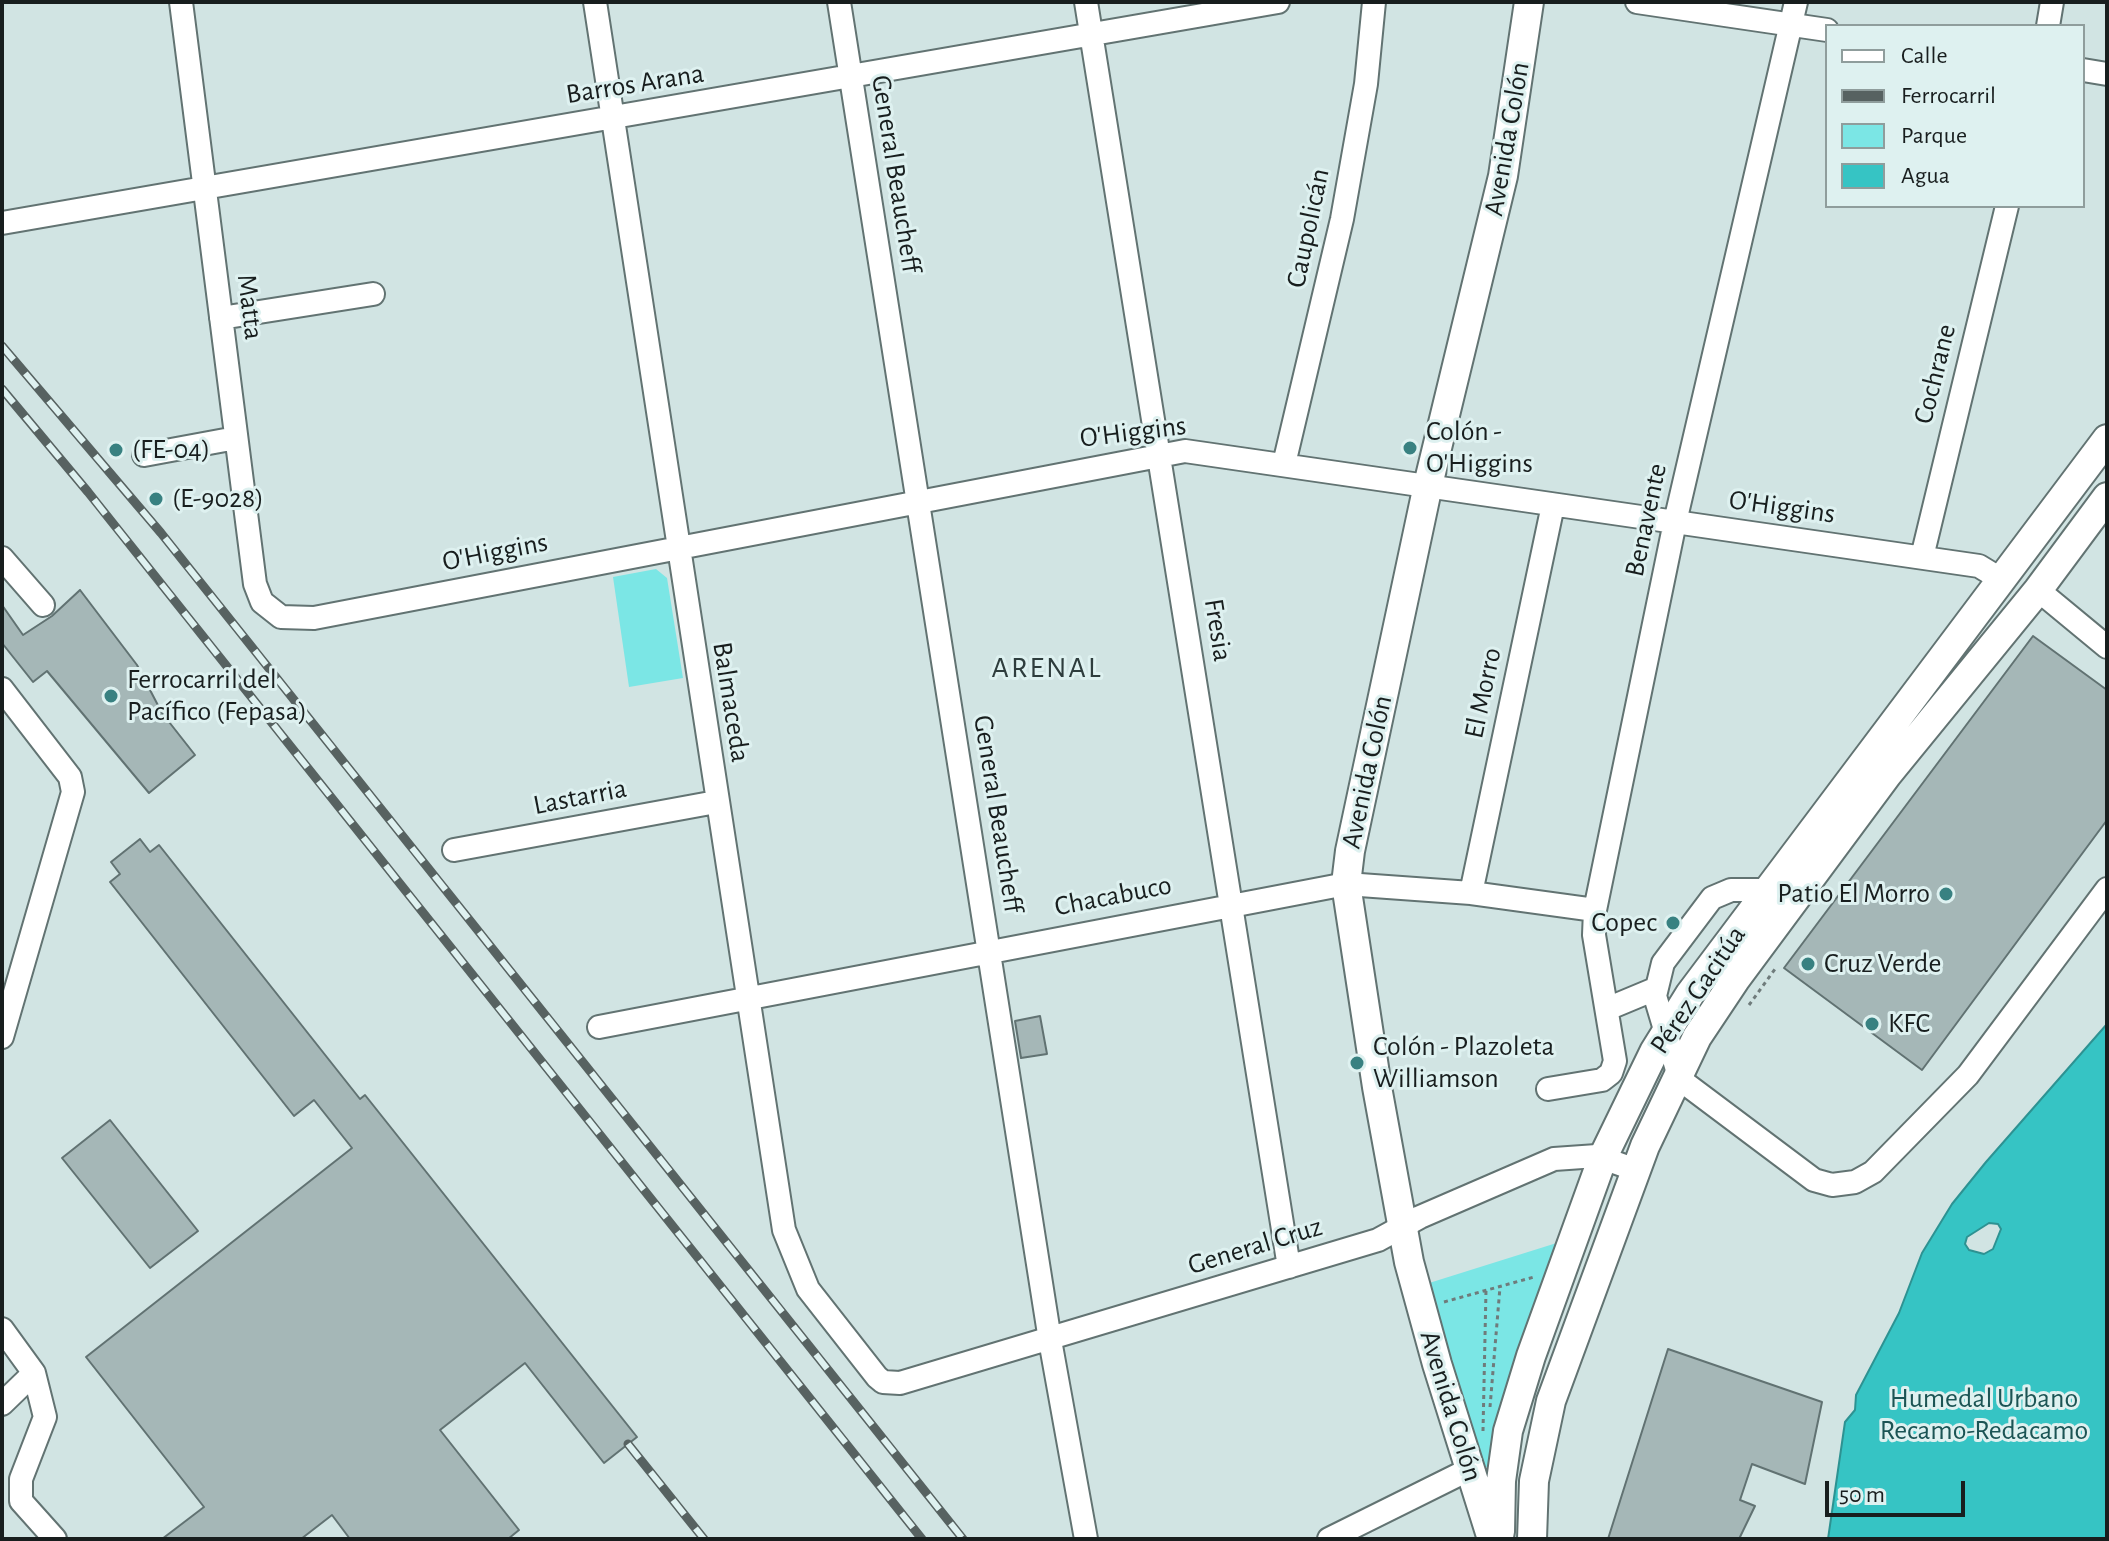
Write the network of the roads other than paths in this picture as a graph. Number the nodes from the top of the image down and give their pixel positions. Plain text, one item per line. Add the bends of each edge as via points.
1 (181, 2) edge
2 (595, 2) edge
3 (839, 2) edge
4 (1086, 2) edge
5 (1278, 2) edge
6 (1374, 2) edge
7 (1529, 2) edge
8 (1637, 2) edge
9 (1796, 2) edge
10 (2052, 2) edge
11 (2048, 24) edge
12 (1793, 25) junction
13 (1825, 30) edge
14 (1091, 34) junction
15 (2085, 70) edge
16 (2107, 74) edge
17 (851, 79) junction
18 (611, 118) junction
19 (204, 188) junction
20 (2007, 208) edge
21 (2, 223) edge
22 (373, 294) dead end
23 (221, 318) junction
24 (236, 438) junction
25 (2107, 439) edge
26 (1159, 454) junction
27 (144, 455) dead end
28 (1284, 464) junction
29 (1428, 485) junction
30 (2107, 497) edge
31 (917, 500) junction
32 (1553, 505) junction
33 (1675, 522) junction
34 (676, 547) junction
35 (1922, 557) junction
36 (2, 558) edge
37 (2002, 580) junction
38 (2038, 590) junction
39 (43, 605) dead end
40 (274, 614) joint
41 (2107, 647) edge
42 (2, 689) edge
43 (716, 802) junction
44 (454, 850) dead end
45 (1346, 884) junction
46 (2107, 889) edge
47 (1768, 890) junction
48 (1471, 893) junction
49 (1231, 904) junction
50 (1595, 910) junction
51 (989, 950) junction
52 (1655, 989) junction
53 (747, 998) junction
54 (1607, 1009) junction
55 (599, 1027) dead end
56 (1665, 1034) junction
57 (2, 1037) edge
58 (1678, 1073) junction
59 (1548, 1089) dead end
60 (1603, 1157) junction
61 (1636, 1170) junction
62 (1402, 1227) junction
63 (1289, 1267) junction
64 (2, 1329) edge
65 (1050, 1340) junction
66 (34, 1373) junction
67 (883, 1382) joint
68 (2, 1404) edge
69 (1470, 1469) junction
70 (55, 1539) edge
71 (1086, 1539) edge
72 (1329, 1539) edge
73 (1492, 1539) edge
74 (1500, 1539) edge
75 (1532, 1539) edge

1 - 19 street, Matta
2 - 18 street, Balmaceda
3 - 17 street, General Beaucheff
4 - 14 street, Fresia
5 - 14 street, Barros Arana
6 - 28 street, Caupolicán via 1345,205
7 - 29 main road, Avenida Colón via 1503,176
8 - 12 street
9 - 12 street, Benavente
10 - 11 street
12 - 13 street
12 - 33 street, Benavente
14 - 17 street, Barros Arana
14 - 26 street, Fresia
15 - 16 street
17 - 18 street, Barros Arana
17 - 31 street, General Beaucheff
18 - 19 street, Barros Arana
18 - 34 street, Balmaceda
19 - 21 street, Barros Arana
19 - 23 street, Matta
20 - 35 street, Cochrane
22 - 23 street
23 - 24 street, Matta
24 - 27 street
24 - 40 street, Matta via 255,584
25 - 37 main road, Pérez Gacitúa
26 - 28 street, O'Higgins via 1185,451
26 - 31 street, O'Higgins
26 - 49 street, Fresia
28 - 29 street, O'Higgins
29 - 32 street, O'Higgins
29 - 45 main road, Avenida Colón
30 - 38 main road, Pérez Gacitúa
31 - 34 street, O'Higgins
31 - 51 street, General Beaucheff
32 - 33 street, O'Higgins
32 - 48 street, El Morro
33 - 35 street, O'Higgins
33 - 50 street, Benavente
34 - 40 street, O'Higgins via 314,618
34 - 43 street, Balmaceda
35 - 37 street, O'Higgins via 1979,566
36 - 39 street
37 - 47 main road, Pérez Gacitúa
38 - 41 street
38 - 58 main road, Pérez Gacitúa via 1879,785 1735,980
42 - 57 street via 70,777 72,804
43 - 44 street, Lastarria
43 - 53 street, Balmaceda
45 - 48 street, Chacabuco
45 - 49 street, Chacabuco
45 - 62 main road, Avenida Colón
46 - 58 street via 1968,1075 1873,1172 1855,1182 1832,1185 1814,1180
47 - 52 street via 1731,890 1712,898 1663,963
47 - 56 main road, Pérez Gacitúa
48 - 50 street, Chacabuco
49 - 51 street, Chacabuco
49 - 63 street, Fresia
50 - 54 street, Benavente via 1594,935
51 - 53 street, Chacabuco
51 - 65 street, General Beaucheff
52 - 54 street
52 - 56 street
53 - 55 street, Chacabuco
53 - 67 street, Balmaceda via 787,1243 817,1303
54 - 59 street, Benavente via 1615,1054 1611,1073 1602,1080
56 - 58 street
56 - 60 main road, Pérez Gacitúa
58 - 61 main road, Pérez Gacitúa
60 - 61 street, General Cruz
60 - 62 street, General Cruz via 1554,1159
60 - 74 main road, Pérez Gacitúa via 1514,1410 1501,1481
61 - 75 main road, Pérez Gacitúa via 1551,1401 1534,1481
62 - 63 street, General Cruz via 1378,1240
62 - 69 main road, Avenida Colón via 1427,1331
63 - 65 street, General Cruz
64 - 66 street
65 - 67 street, General Cruz via 900,1383
65 - 71 street, General Beaucheff
66 - 68 street
66 - 70 street via 45,1417 21,1479 21,1501
69 - 72 street
69 - 73 main road, Avenida Colón

